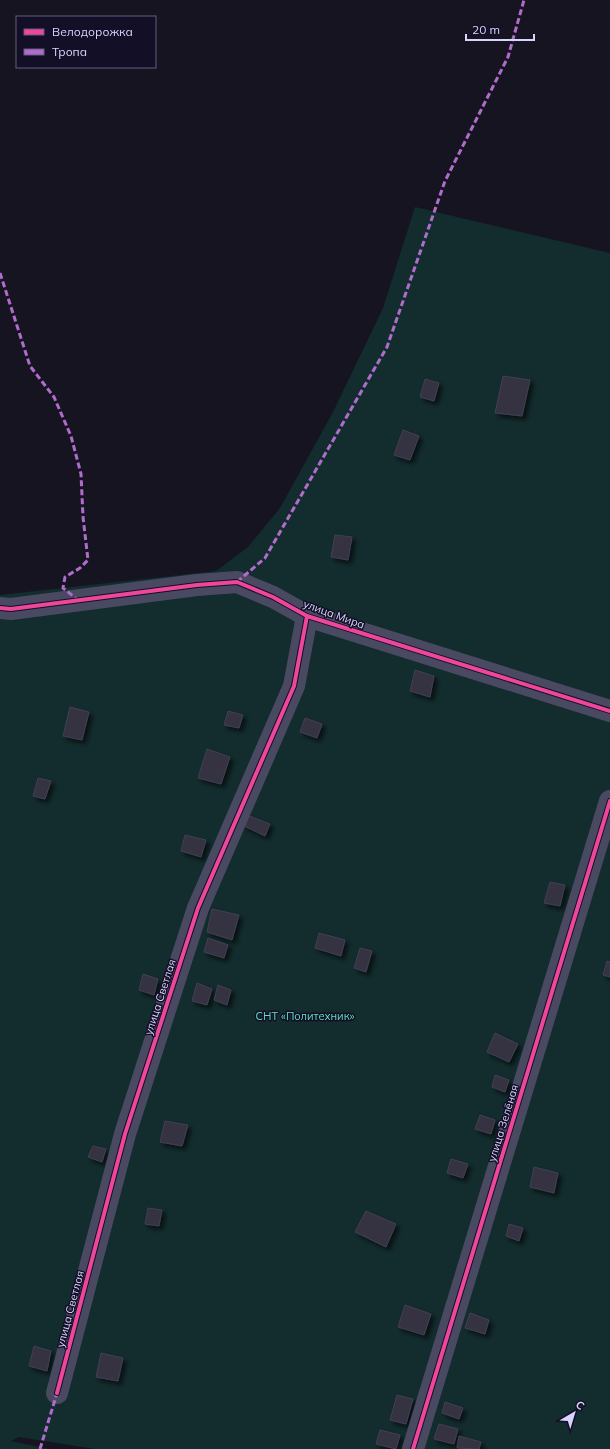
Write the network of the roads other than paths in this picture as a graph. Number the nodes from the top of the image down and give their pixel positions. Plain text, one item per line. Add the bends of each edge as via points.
1 (0, 608) edge
2 (307, 616) junction
3 (610, 711) edge
4 (610, 801) edge
5 (57, 1393) dead end
6 (413, 1449) edge

1 - 2 street, улица Мира via 11,609 236,582 274,597
2 - 3 street, улица Мира
2 - 5 street, улица Светлая via 294,686 198,908 124,1134
4 - 6 street, улица Зелёная

